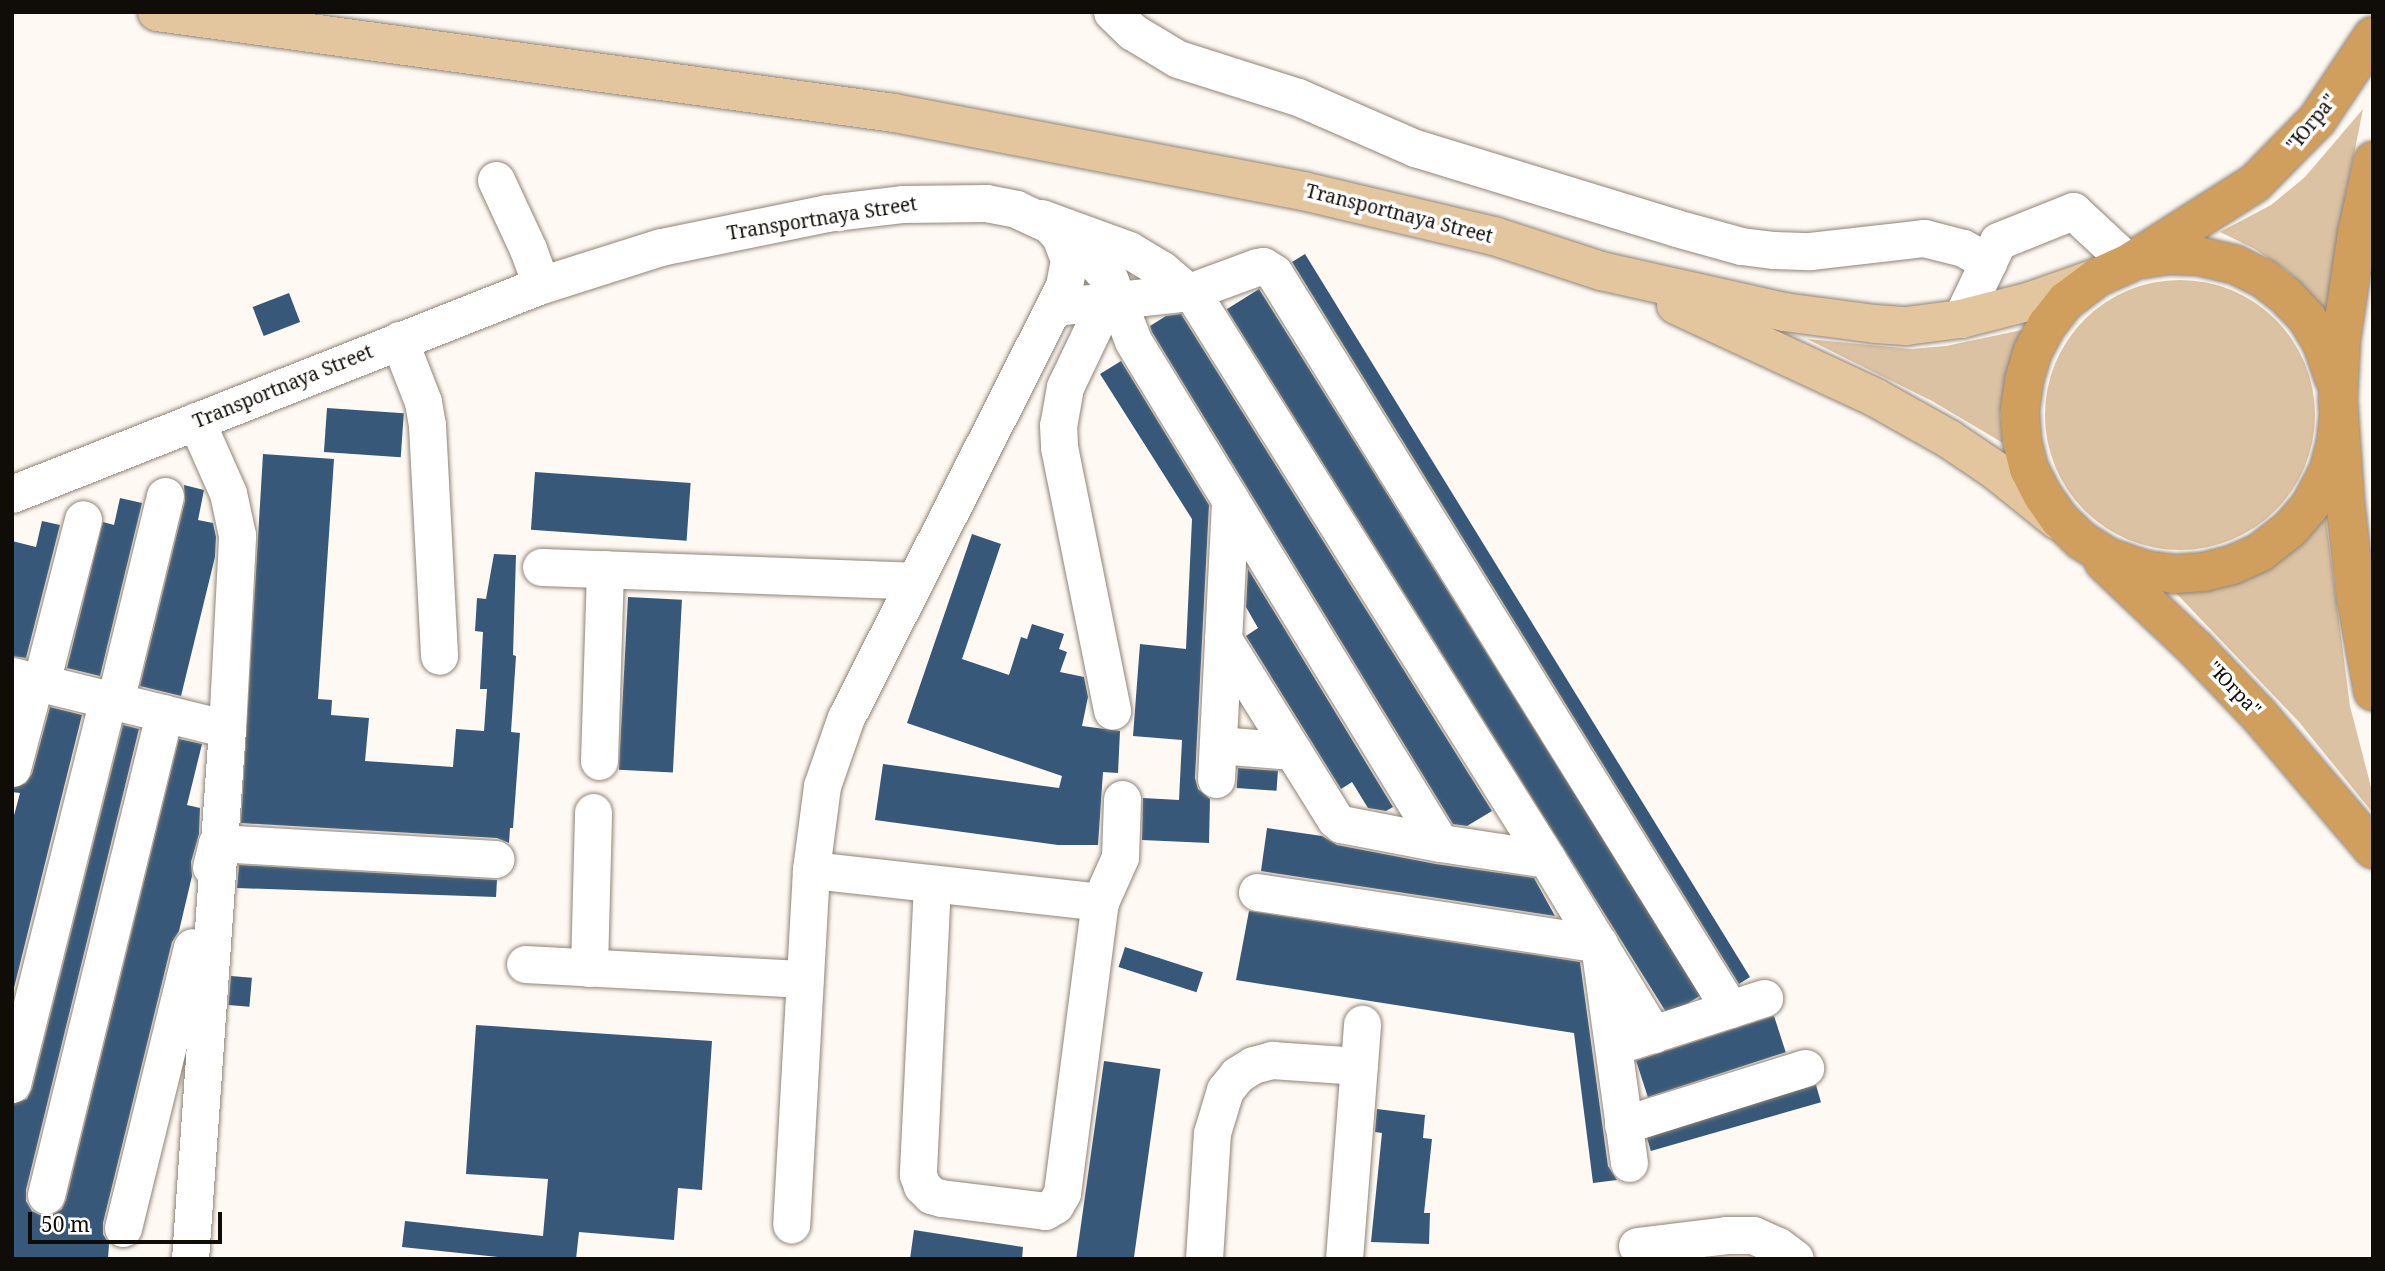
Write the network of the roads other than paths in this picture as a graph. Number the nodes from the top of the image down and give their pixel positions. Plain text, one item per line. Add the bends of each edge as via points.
1 (157, 12) edge
2 (1112, 12) edge
3 (2373, 36) edge
4 (2373, 161) edge
5 (496, 180) dead end
6 (1044, 221) junction
7 (1989, 262) junction
8 (2113, 270) junction
9 (1601, 271) junction
10 (541, 285) junction
11 (1189, 292) junction
12 (1112, 300) junction
13 (1054, 307) junction
14 (1961, 320) junction
15 (399, 340) junction
16 (2339, 407) junction
17 (196, 421) junction
18 (12, 494) edge
19 (165, 496) dead end
20 (1230, 499) junction
21 (83, 519) dead end
22 (2078, 538) junction
23 (541, 567) dead end
24 (605, 569) junction
25 (915, 581) junction
26 (1223, 639) junction
27 (439, 656) dead end
28 (29, 680) edge
29 (2373, 691) edge
30 (112, 700) junction
31 (1112, 711) dead end
32 (164, 713) junction
33 (227, 729) junction
34 (1293, 751) junction
35 (599, 761) dead end
36 (12, 768) edge
37 (1122, 799) dead end
38 (1517, 811) junction
39 (593, 813) dead end
40 (217, 843) junction
41 (1449, 845) junction
42 (2373, 849) edge
43 (496, 859) dead end
44 (1547, 859) junction
45 (811, 870) junction
46 (932, 884) junction
47 (1257, 892) dead end
48 (1100, 902) junction
49 (1582, 942) junction
50 (525, 964) dead end
51 (589, 968) junction
52 (805, 979) junction
53 (1764, 998) dead end
54 (1730, 1009) junction
55 (1362, 1024) dead end
56 (1653, 1034) junction
57 (1613, 1046) junction
58 (1359, 1066) junction
59 (1805, 1068) dead end
60 (12, 1084) edge
61 (1623, 1125) junction
62 (1629, 1164) dead end
63 (46, 1195) dead end
64 (791, 1224) dead end
65 (123, 1228) dead end
66 (1637, 1246) dead end
67 (190, 1259) edge
68 (1204, 1259) edge
69 (1343, 1259) edge
70 (1795, 1259) edge

1 - 9 main road, Transportnaya Street via 894,113 1315,193 1494,236
2 - 7 street via 1133,32 1178,60 1298,97 1415,148 1675,228 1774,250 1810,251 1924,238 1963,248
3 - 8 highway, "Югра" via 2317,120 2278,163 2222,206
4 - 16 highway, "Югра" via 2341,340
5 - 10 street
6 - 10 street, Transportnaya Street via 1016,209 966,202 903,204 661,247
6 - 11 street, Transportnaya Street via 1129,250
6 - 12 street via 1099,265
6 - 13 street via 1060,236 1069,260
7 - 8 street via 1998,241 2073,211
7 - 14 street
8 - 14 main road via 2031,301
8 - 16 highway, "Югра" via 2168,255 2197,256 2236,265 2263,278 2293,303 2317,335 2330,362
8 - 22 highway, "Югра" via 2066,301 2042,333 2026,370 2020,400 2022,440 2033,478 2054,513
9 - 14 main road via 1784,312 1849,321 1906,326
9 - 22 main road via 1876,398 1950,439
10 - 15 street, Transportnaya Street
11 - 12 street
11 - 38 street, Transportnaya Street
11 - 54 street via 1257,267 1274,273
12 - 13 street
12 - 20 street
12 - 31 street via 1065,387 1058,425
13 - 25 street
15 - 17 street, Transportnaya Street
15 - 27 street via 423,401 427,425
16 - 22 highway, "Югра" via 2332,462 2315,498 2283,536 2250,557 2213,570 2164,573 2126,565
16 - 29 highway, "Югра" via 2354,584
17 - 18 street, Transportnaya Street
17 - 33 street via 228,493 237,535
19 - 30 street
20 - 26 street
20 - 41 street
21 - 28 street
22 - 42 highway, "Югра" via 2259,715
23 - 24 street
24 - 25 street
24 - 35 street
25 - 45 street via 834,748 822,786
26 - 34 street
26 - 34 street via 1217,762
28 - 30 street
28 - 36 street
30 - 32 street
30 - 60 street
32 - 33 street
32 - 63 street
33 - 40 street
34 - 41 street via 1341,824
37 - 48 street via 1120,857
38 - 41 street
38 - 44 street, Transportnaya Street
39 - 51 street
40 - 43 street
40 - 65 street
40 - 67 street
41 - 44 street
44 - 49 street, Transportnaya Street via 1571,898
45 - 46 street
45 - 52 street
46 - 48 street
46 - 48 street via 918,1175 931,1195 1034,1212 1055,1205 1062,1193
47 - 49 street
49 - 56 street
49 - 57 street
50 - 51 street
51 - 52 street
52 - 64 street
53 - 54 street
54 - 56 street
55 - 58 street
56 - 57 street
57 - 61 street
58 - 68 street via 1272,1060 1237,1075 1225,1090 1212,1133
58 - 69 street
59 - 61 street
61 - 62 street
66 - 70 street via 1753,1235

